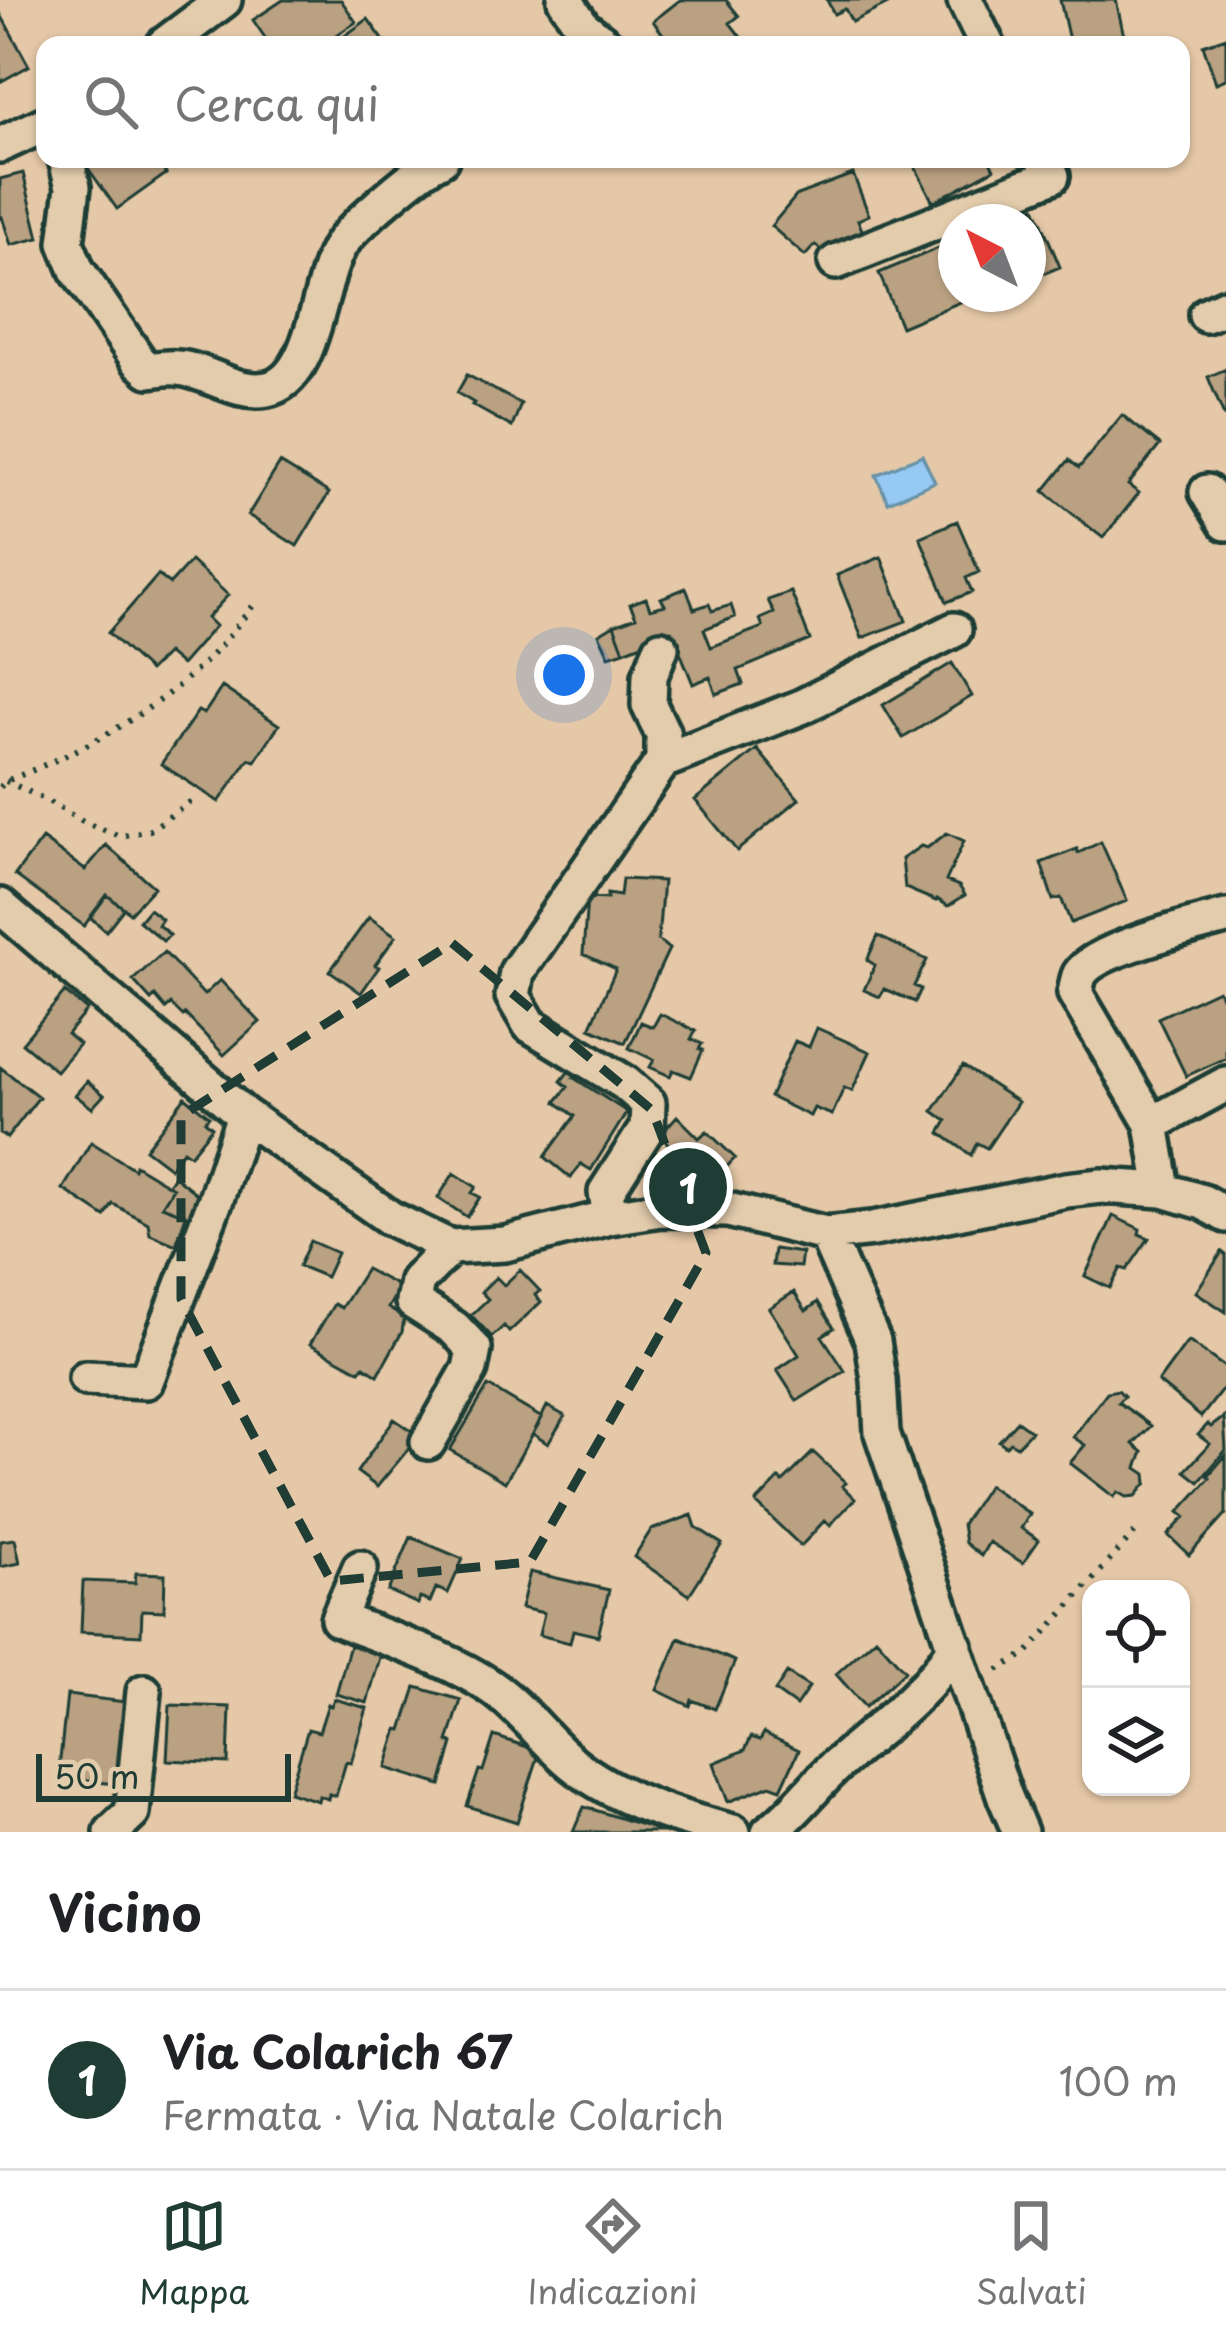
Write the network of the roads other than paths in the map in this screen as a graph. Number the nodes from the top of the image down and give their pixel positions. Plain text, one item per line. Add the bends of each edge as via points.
1 (224, 0) edge
2 (565, 0) edge
3 (965, 0) edge
4 (176, 36) edge
5 (594, 36) edge
6 (983, 36) edge
7 (36, 128) edge
8 (0, 145) edge
9 (68, 168) edge
10 (425, 168) edge
11 (1048, 168) edge
12 (836, 262) dead end
13 (1207, 492) dead end
14 (1226, 523) edge
15 (954, 630) dead end
16 (661, 648) dead end
17 (663, 760) junction
18 (0, 906) edge
19 (1226, 916) edge
20 (1226, 1084) edge
21 (244, 1115) junction
22 (1152, 1124) junction
23 (1163, 1190) junction
24 (1226, 1215) edge
25 (610, 1217) junction
26 (826, 1234) junction
27 (450, 1247) junction
28 (86, 1378) dead end
29 (428, 1442) dead end
30 (360, 1568) dead end
31 (955, 1646) junction
32 (143, 1692) dead end
33 (112, 1832) edge
34 (733, 1832) edge
35 (770, 1832) edge
36 (1020, 1832) edge

1 - 4 street
2 - 5 street
3 - 6 street
7 - 8 street
9 - 10 street via 66,243 139,361 149,370 178,368 240,389 272,389 295,370 341,244
11 - 12 street via 1052,176
13 - 14 street
15 - 17 street via 801,707
16 - 17 street via 649,705 663,734
17 - 25 street via 517,972 513,996 530,1025 648,1103 647,1128 606,1192
18 - 21 street
19 - 22 street via 1148,939 1079,974 1076,993
20 - 22 street
21 - 27 street via 390,1218
21 - 28 street via 146,1381
22 - 23 street
23 - 24 street
23 - 26 street via 1066,1190
25 - 26 street via 728,1210
25 - 27 street via 506,1244
26 - 31 street via 873,1341 882,1433
27 - 29 street via 418,1281 413,1302 474,1349
30 - 34 street via 338,1618 490,1686 598,1783
31 - 35 street via 929,1685
31 - 36 street
32 - 33 street via 132,1813

